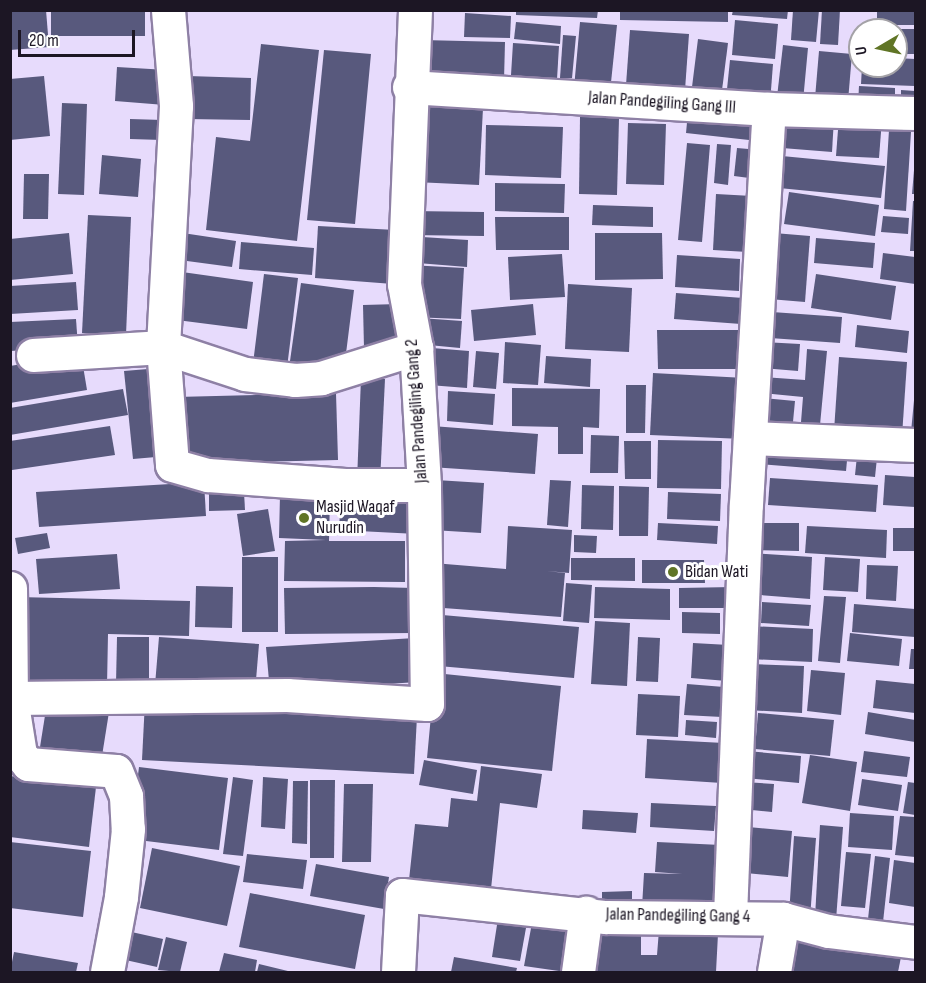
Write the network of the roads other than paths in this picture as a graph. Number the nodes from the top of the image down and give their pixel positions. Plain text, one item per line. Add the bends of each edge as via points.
1 (168, 10) edge
2 (416, 10) edge
3 (409, 87) junction
4 (769, 109) junction
5 (915, 113) edge
6 (163, 347) junction
7 (416, 348) junction
8 (33, 355) dead end
9 (750, 438) junction
10 (915, 445) edge
11 (424, 485) junction
12 (10, 588) edge
13 (11, 698) edge
14 (586, 912) junction
15 (730, 916) junction
16 (783, 919) junction
17 (915, 942) edge
18 (107, 972) edge
19 (398, 972) edge
20 (578, 972) edge
21 (774, 972) edge

1 - 6 street via 176,106
2 - 3 street, Jalan Pandegiling Gang 2
3 - 4 street, Jalan Pandegiling Gang III
3 - 7 street, Jalan Pandegiling Gang 2 via 404,284
4 - 5 street, Jalan Pandegiling Gang III
4 - 9 street
6 - 7 street via 245,375 295,380 321,378
6 - 8 street
6 - 11 street via 169,459 177,469 208,475 345,485
7 - 11 street, Jalan Pandegiling Gang 2
9 - 10 street
9 - 15 street
11 - 13 street, Jalan Pandegiling Gang 2 via 427,704 287,694
12 - 13 street
13 - 18 street via 20,754 28,764 116,771 121,777 128,830
14 - 15 street, Jalan Pandegiling Gang 4 via 643,919
14 - 19 street, Jalan Pandegiling Gang 4 via 402,894
14 - 20 street
15 - 16 street, Jalan Pandegiling Gang 4
16 - 17 street, Jalan Pandegiling Gang 4 via 828,931
16 - 21 street

